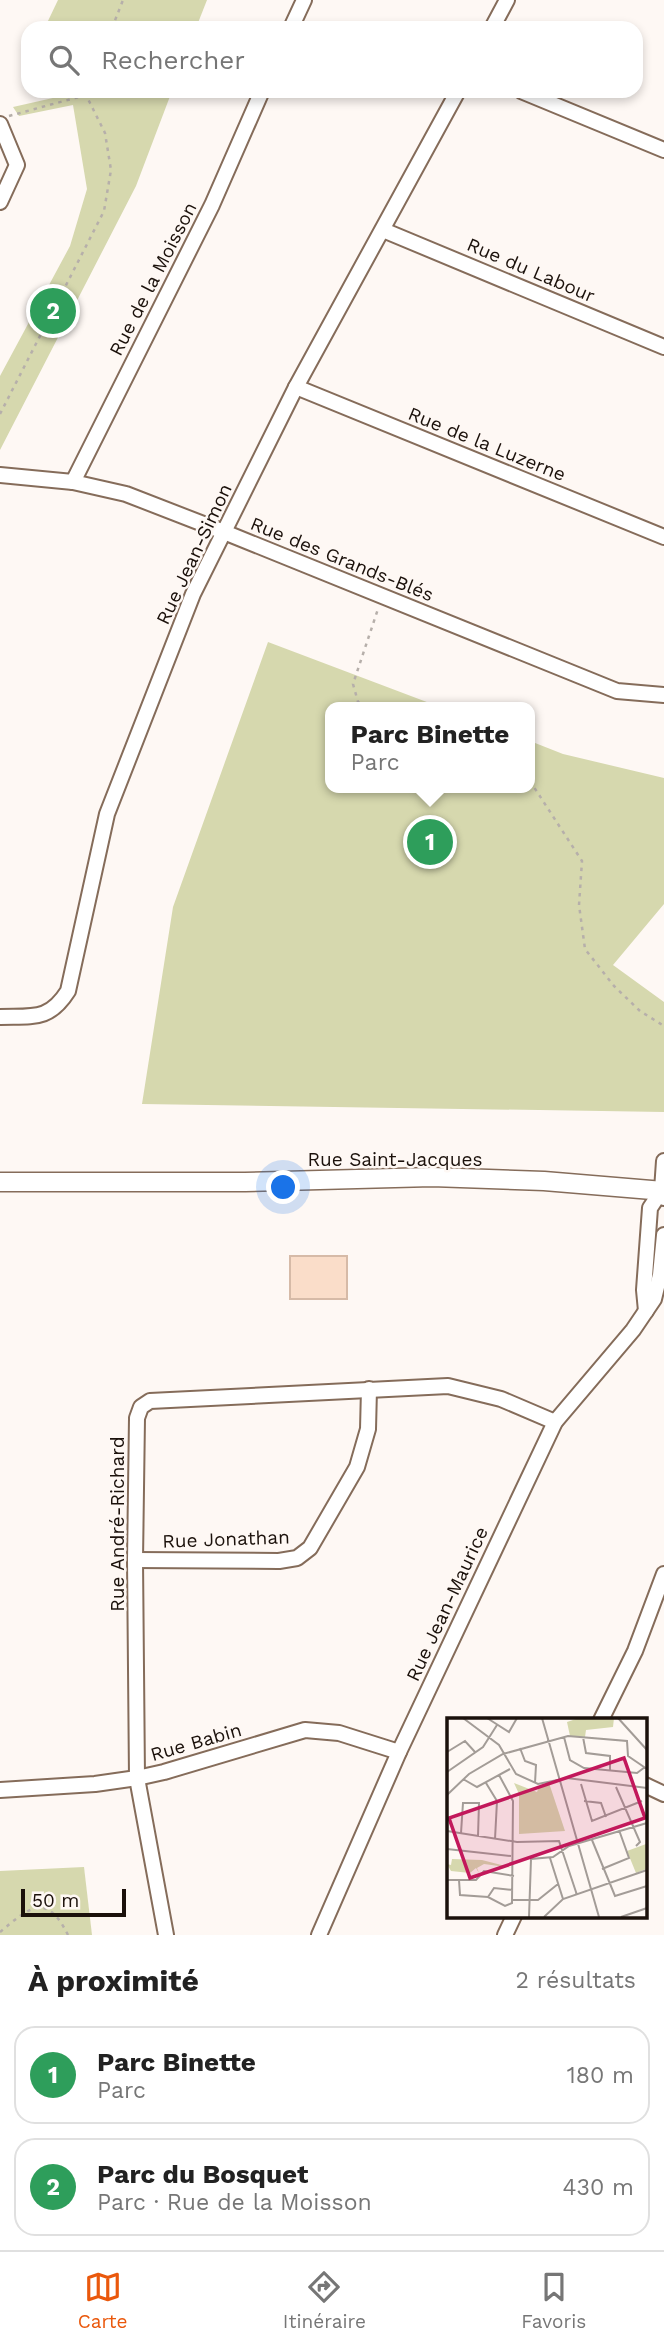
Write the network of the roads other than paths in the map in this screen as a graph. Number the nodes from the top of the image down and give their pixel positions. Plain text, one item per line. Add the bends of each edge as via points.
1 (304, 0) edge
2 (508, 0) edge
3 (294, 21) edge
4 (496, 21) edge
5 (259, 98) edge
6 (454, 98) edge
7 (539, 98) edge
8 (0, 122) edge
9 (664, 149) edge
10 (0, 202) edge
11 (383, 230) junction
12 (664, 347) edge
13 (296, 387) junction
14 (0, 475) edge
15 (73, 482) junction
16 (224, 532) junction
17 (664, 537) edge
18 (664, 695) edge
19 (0, 1017) edge
20 (664, 1161) edge
21 (0, 1182) edge
22 (663, 1193) edge
23 (664, 1235) edge
24 (646, 1311) junction
25 (369, 1389) junction
26 (555, 1422) junction
27 (135, 1560) junction
28 (664, 1574) edge
29 (602, 1718) edge
30 (399, 1752) junction
31 (137, 1778) junction
32 (646, 1785) edge
33 (0, 1790) edge
34 (664, 1794) edge
35 (513, 1918) edge
36 (166, 1935) edge
37 (320, 1935) edge
38 (505, 1935) edge

1 - 3 street
2 - 4 street
5 - 15 street, Rue de la Moisson via 212,205
6 - 11 street, Rue Jean-Simon
7 - 9 street
8 - 10 street via 17,165
11 - 12 street, Rue du Labour
11 - 13 street, Rue Jean-Simon
13 - 16 street, Rue Jean-Simon
13 - 17 street, Rue de la Luzerne
14 - 15 street, Rue des Grands-Blés
15 - 16 street, Rue des Grands-Blés via 126,495
16 - 18 street, Rue des Grands-Blés via 617,691
16 - 19 street, Rue Jean-Simon via 193,594 107,814 68,991 58,1007 39,1016
20 - 22 street
21 - 22 street, Rue Saint-Jacques via 432,1178 544,1181
22 - 24 street via 650,1208
23 - 24 street, Rue Jean-Maurice via 660,1275
24 - 26 street, Rue Jean-Maurice
25 - 26 street, Rue André-Richard via 448,1386 501,1399
25 - 27 street, Rue Jonathan via 368,1429 357,1467 310,1548 297,1558
25 - 27 street, Rue André-Richard via 150,1401 141,1407 136,1418
26 - 30 street, Rue Jean-Maurice
27 - 31 street, Rue André-Richard
28 - 29 street via 635,1651
30 - 31 street, Rue Babin via 339,1733 304,1730
30 - 37 street, Rue Jean-Maurice
31 - 33 street, Rue Babin
31 - 36 street, Rue André-Richard
32 - 34 street
35 - 38 street

